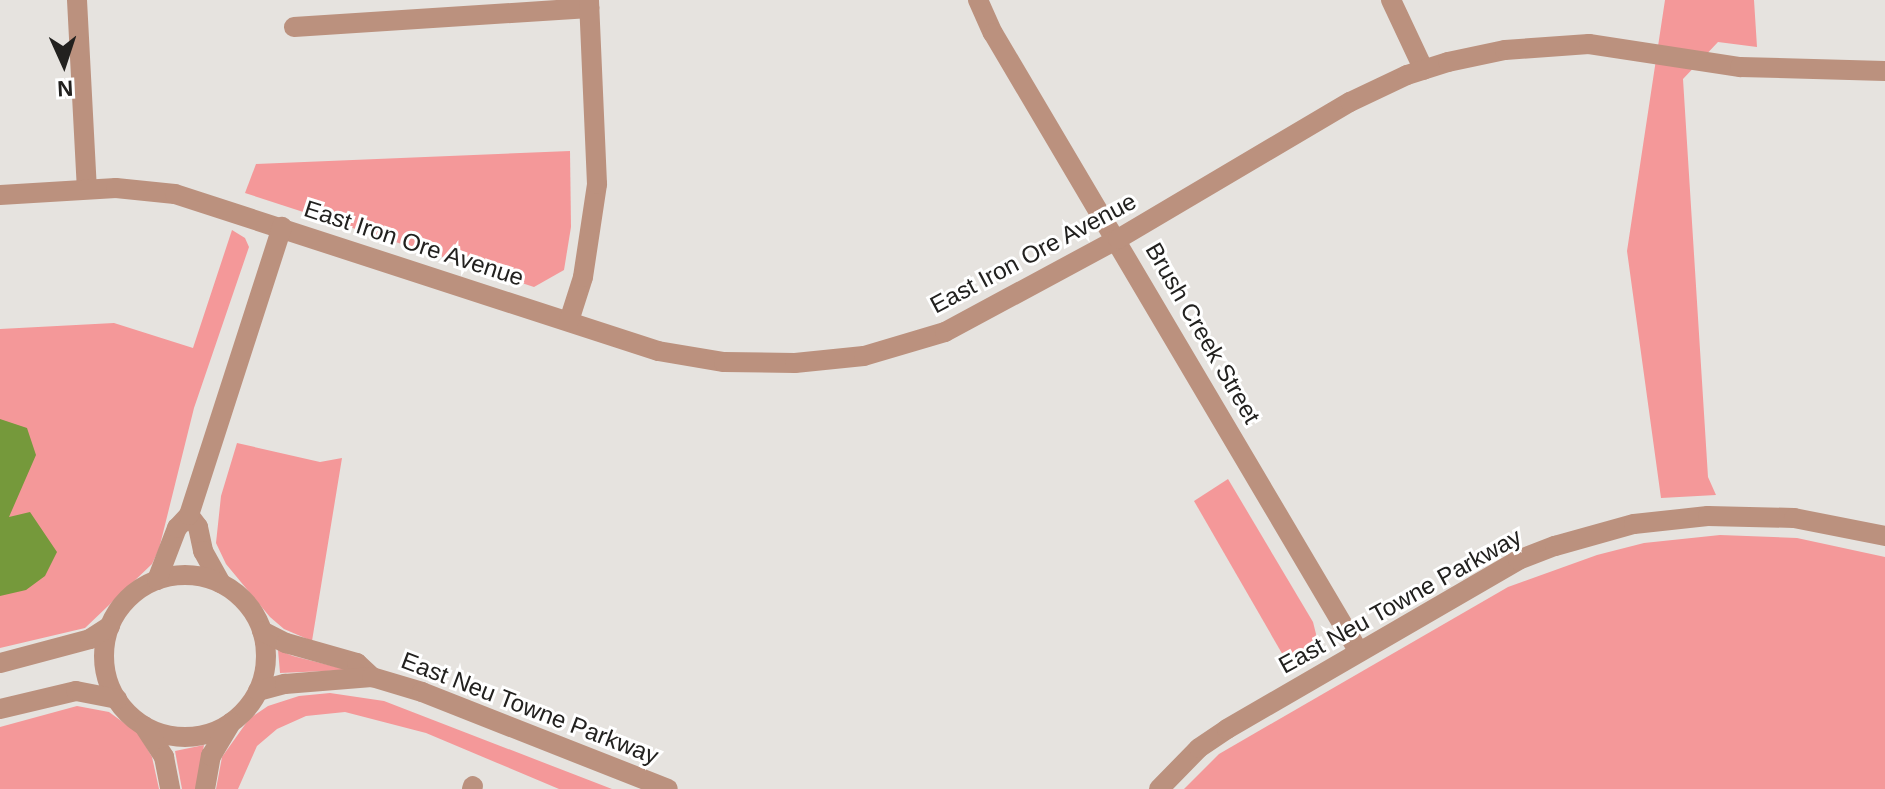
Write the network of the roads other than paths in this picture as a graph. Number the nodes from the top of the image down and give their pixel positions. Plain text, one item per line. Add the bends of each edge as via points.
1 (77, 0) edge
2 (978, 0) edge
3 (1391, 0) edge
4 (589, 4) edge
5 (414, 9) edge
6 (294, 27) dead end
7 (1424, 70) junction
8 (1885, 71) edge
9 (87, 189) junction
10 (0, 195) edge
11 (282, 227) junction
12 (1118, 239) junction
13 (569, 321) junction
14 (189, 515) junction
15 (1885, 536) edge
16 (157, 580) junction
17 (221, 583) junction
18 (110, 626) junction
19 (262, 631) junction
20 (1359, 652) junction
21 (0, 663) edge
22 (372, 677) junction
23 (258, 691) junction
24 (117, 699) junction
25 (0, 709) edge
26 (232, 722) junction
27 (141, 723) junction
28 (170, 789) edge
29 (205, 789) edge
30 (668, 789) edge
31 (1159, 789) edge

1 - 9 street
2 - 12 street, Brush Creek Street
3 - 7 street
4 - 5 street
4 - 13 street via 597,184 583,277
5 - 6 street
7 - 8 street, East Iron Ore Avenue via 1505,50 1589,44 1726,66
7 - 12 street, East Iron Ore Avenue via 1350,102
9 - 10 street, East Iron Ore Avenue
9 - 11 street, East Iron Ore Avenue via 175,194
11 - 13 street, East Iron Ore Avenue
11 - 14 street
12 - 13 street, East Iron Ore Avenue via 945,332 864,356 795,363 724,362 658,351
12 - 20 street, Brush Creek Street
14 - 16 street via 177,528
14 - 17 street
15 - 20 street, East Neu Towne Parkway via 1763,516 1708,516 1618,527 1518,560
16 - 17 street via 192,575
16 - 18 street via 131,596
17 - 19 street via 250,606
18 - 21 street via 90,639
18 - 24 street via 104,664
19 - 22 street, East Neu Towne Parkway via 357,663
19 - 23 street via 266,661
20 - 31 street, East Neu Towne Parkway via 1199,748
22 - 23 street, East Neu Towne Parkway
22 - 30 street, East Neu Towne Parkway
23 - 26 street
24 - 25 street via 76,691
24 - 27 street
26 - 27 street via 194,736 166,734
26 - 29 street via 211,756
27 - 28 street via 164,757

